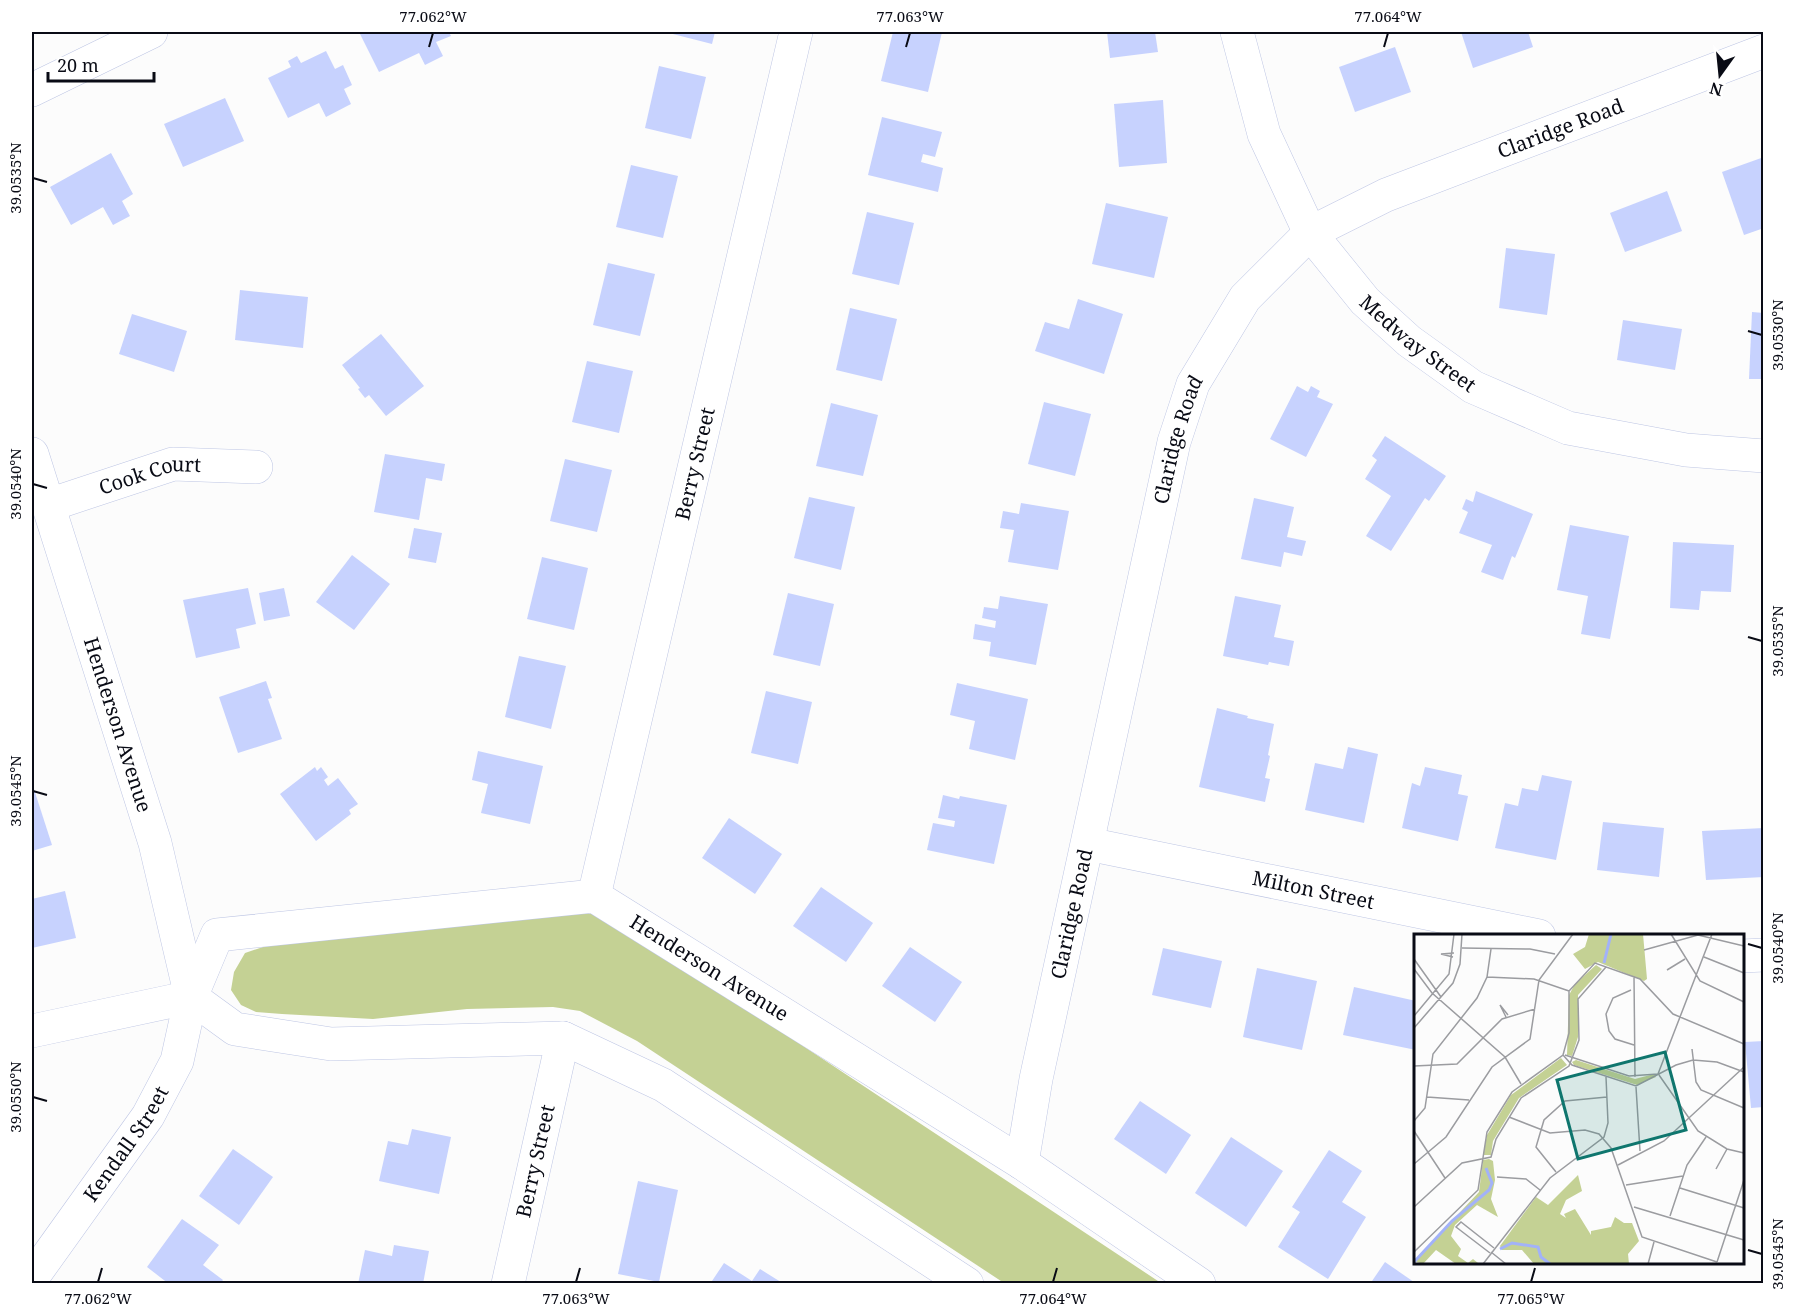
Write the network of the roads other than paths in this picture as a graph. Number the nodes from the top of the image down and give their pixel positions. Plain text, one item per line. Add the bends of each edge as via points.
1 (151, 32) edge
2 (796, 32) edge
3 (1237, 32) edge
4 (1764, 51) edge
5 (32, 90) edge
6 (1310, 233) junction
7 (32, 454) edge
8 (1764, 456) edge
9 (256, 467) dead end
10 (49, 505) junction
11 (1088, 844) junction
12 (594, 896) junction
13 (1529, 934) edge
14 (1764, 955) edge
15 (1744, 956) edge
16 (191, 997) junction
17 (32, 1031) edge
18 (563, 1038) junction
19 (1022, 1163) junction
20 (32, 1278) edge
21 (508, 1284) edge
22 (967, 1284) edge
23 (1199, 1284) edge

1 - 5 street
2 - 12 street, Berry Street
3 - 6 street, Medway Street via 1264,134
4 - 6 street, Claridge Road via 1386,195
6 - 8 street, Medway Street via 1365,301 1409,341 1473,387 1568,428 1686,450
6 - 11 street, Claridge Road via 1245,298 1193,384 1174,442
7 - 10 street, Henderson Avenue
9 - 10 street, Cook Court via 173,464
10 - 16 street, Henderson Avenue via 155,843
11 - 13 street, Milton Street
11 - 19 street, Claridge Road via 1036,1078
12 - 16 street via 217,935
12 - 19 street, Henderson Avenue
14 - 15 street
16 - 17 street
16 - 18 street via 235,1029 331,1044
16 - 20 street, Kendall Street via 177,1061 148,1116
18 - 21 street, Berry Street
18 - 22 street via 663,1085
19 - 23 street, Henderson Avenue

